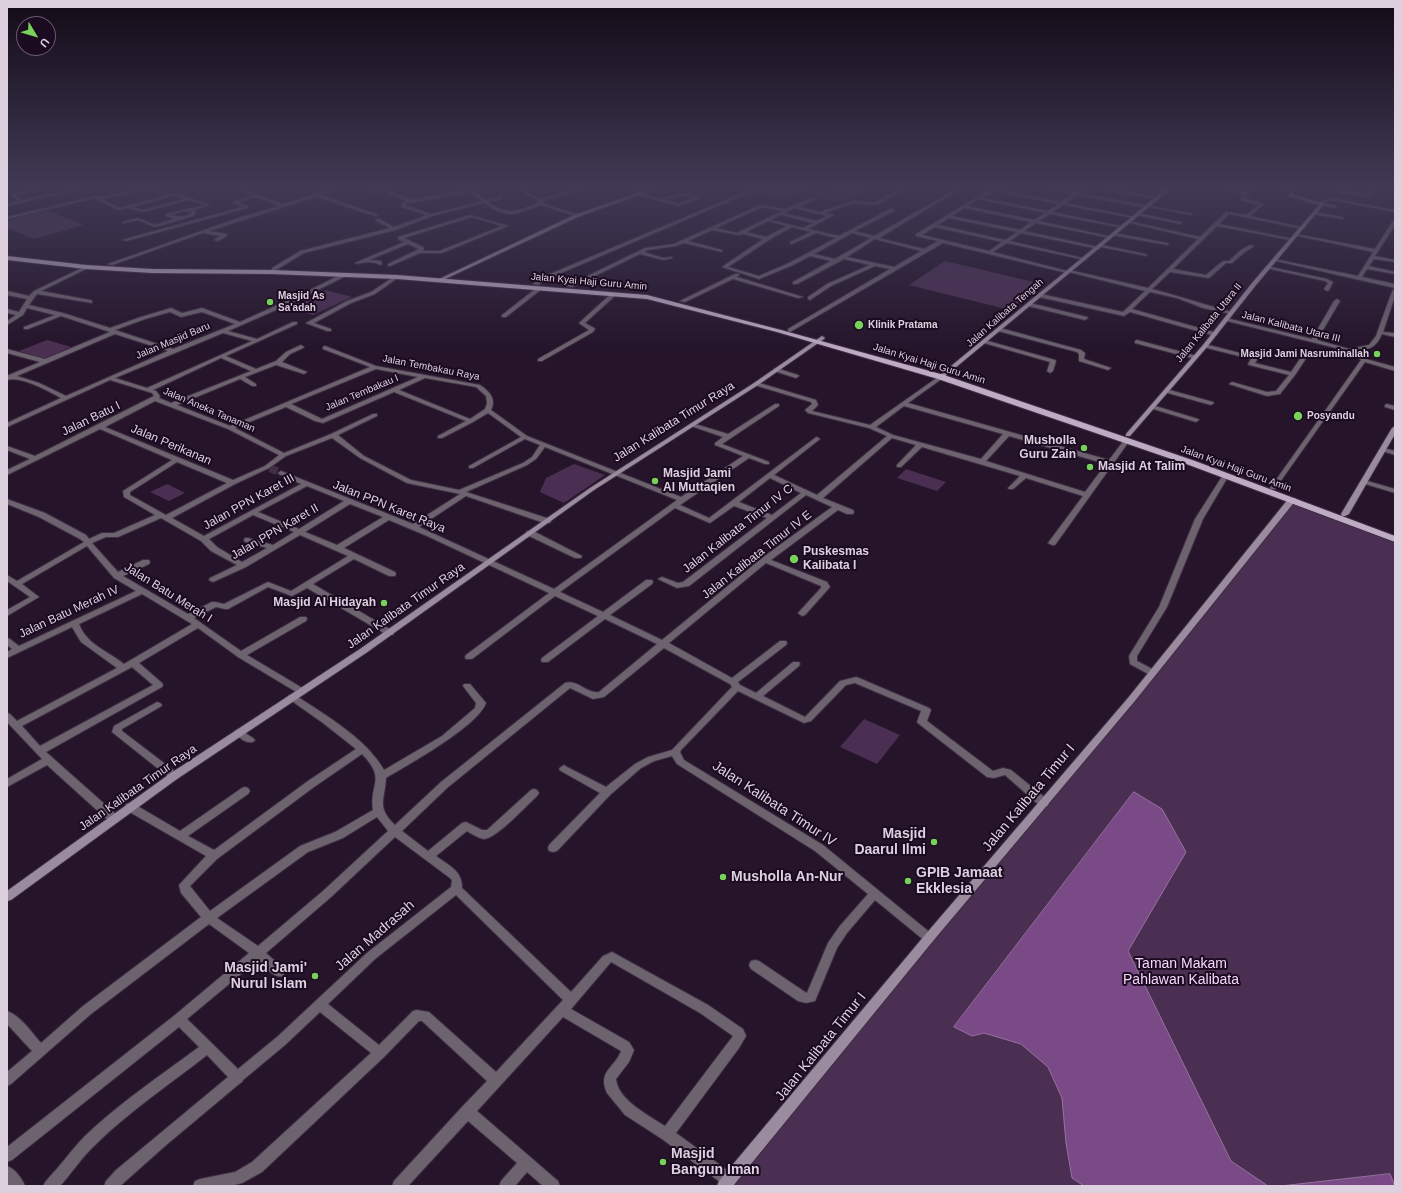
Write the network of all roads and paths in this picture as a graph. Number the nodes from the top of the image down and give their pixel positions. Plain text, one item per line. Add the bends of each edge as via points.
1 (1289, 241) edge
2 (171, 242) edge
3 (343, 242) edge
4 (408, 242) joint
5 (466, 242) edge
6 (519, 242) edge
7 (634, 242) edge
8 (682, 242) edge
9 (686, 242) edge
10 (763, 242) edge
11 (796, 242) edge
12 (833, 242) edge
13 (868, 242) edge
14 (892, 242) edge
15 (942, 242) joint
16 (1006, 242) edge
17 (1010, 242) edge
18 (1072, 242) edge
19 (1106, 242) edge
20 (1152, 242) edge
21 (1199, 242) edge
22 (1329, 242) edge
23 (1382, 242) edge
24 (792, 244) dead end
25 (1168, 244) dead end
26 (1252, 246) dead end
27 (1100, 247) junction
28 (720, 251) dead end
29 (925, 251) junction
30 (1376, 251) junction
31 (419, 252) junction
32 (640, 253) junction
33 (989, 253) junction
34 (7, 254) edge
35 (810, 254) junction
36 (1146, 255) dead end
37 (843, 256) junction
38 (1373, 257) junction
39 (7, 258) edge
40 (671, 258) dead end
41 (1085, 259) junction
42 (1274, 260) junction
43 (835, 261) junction
44 (1395, 262) edge
45 (110, 264) junction
46 (380, 264) dead end
47 (875, 264) junction
48 (278, 266) junction
49 (390, 266) dead end
50 (86, 267) junction
51 (1268, 267) junction
52 (1366, 267) junction
53 (895, 269) junction
54 (1170, 270) junction
55 (1068, 271) junction
56 (742, 273) junction
57 (1395, 273) edge
58 (346, 274) junction
59 (397, 277) junction
60 (443, 277) junction
61 (734, 277) junction
62 (1358, 278) junction
63 (539, 283) junction
64 (795, 283) dead end
65 (571, 286) junction
66 (1395, 286) edge
67 (1327, 289) dead end
68 (1150, 290) junction
69 (1395, 291) edge
70 (36, 292) junction
71 (7, 293) edge
72 (614, 294) junction
73 (1041, 296) junction
74 (800, 297) dead end
75 (30, 298) junction
76 (810, 298) dead end
77 (685, 300) junction
78 (1337, 301) dead end
79 (90, 302) dead end
80 (1030, 305) junction
81 (27, 306) junction
82 (1130, 310) junction
83 (7, 311) edge
84 (1230, 313) junction
85 (22, 314) junction
86 (61, 314) junction
87 (504, 316) dead end
88 (1085, 318) dead end
89 (1226, 320) junction
90 (7, 323) edge
91 (295, 323) dead end
92 (240, 324) junction
93 (793, 327) junction
94 (26, 328) dead end
95 (329, 330) dead end
96 (1000, 330) junction
97 (112, 331) junction
98 (224, 331) junction
99 (1384, 332) dead end
100 (1215, 334) junction
101 (1395, 335) edge
102 (820, 340) junction
103 (1314, 340) junction
104 (256, 341) junction
105 (986, 342) junction
106 (1137, 342) dead end
107 (301, 346) dead end
108 (1205, 346) junction
109 (325, 348) dead end
110 (7, 351) edge
111 (173, 351) junction
112 (1349, 351) junction
113 (1306, 354) dead end
114 (221, 356) junction
115 (1195, 357) junction
116 (540, 360) dead end
117 (1364, 360) junction
118 (45, 361) junction
119 (277, 363) junction
120 (374, 367) junction
121 (1108, 368) dead end
122 (1395, 369) edge
123 (776, 370) junction
124 (256, 371) junction
125 (1050, 371) dead end
126 (304, 372) dead end
127 (946, 374) junction
128 (1293, 374) junction
129 (424, 376) junction
130 (796, 376) dead end
131 (9, 377) edge
132 (240, 377) junction
133 (111, 379) junction
134 (756, 384) junction
135 (1232, 384) dead end
136 (254, 385) dead end
137 (146, 390) junction
138 (394, 390) junction
139 (1166, 391) junction
140 (66, 398) junction
141 (155, 399) junction
142 (1211, 403) dead end
143 (286, 404) junction
144 (904, 404) junction
145 (172, 405) junction
146 (777, 405) dead end
147 (1387, 406) dead end
148 (1152, 407) junction
149 (1395, 408) edge
150 (488, 410) junction
151 (375, 415) dead end
152 (1196, 420) dead end
153 (471, 421) junction
154 (7, 425) edge
155 (693, 425) junction
156 (100, 427) junction
157 (871, 427) junction
158 (230, 428) junction
159 (1395, 428) edge
160 (1007, 434) junction
161 (333, 435) junction
162 (727, 436) junction
163 (892, 436) junction
164 (1128, 436) junction
165 (440, 437) dead end
166 (525, 437) junction
167 (817, 439) dead end
168 (921, 444) junction
169 (543, 445) junction
170 (7, 448) edge
171 (1384, 450) junction
172 (1395, 452) edge
173 (284, 455) junction
174 (748, 456) junction
175 (36, 459) junction
176 (177, 459) junction
177 (982, 462) junction
178 (766, 463) dead end
179 (1111, 463) junction
180 (899, 466) dead end
181 (470, 467) dead end
182 (7, 473) edge
183 (281, 473) tunnel mouth
184 (615, 473) junction
185 (1025, 474) junction
186 (769, 475) junction
187 (1226, 475) junction
188 (1364, 482) junction
189 (233, 483) junction
190 (305, 484) junction
191 (1273, 487) junction
192 (1012, 488) dead end
193 (1395, 491) edge
194 (806, 492) junction
195 (463, 493) junction
196 (1086, 495) junction
197 (819, 497) junction
198 (682, 500) junction
199 (1292, 500) junction
200 (7, 501) edge
201 (348, 502) junction
202 (734, 502) junction
203 (674, 505) junction
204 (838, 507) junction
205 (1349, 509) junction
206 (850, 512) dead end
207 (254, 513) junction
208 (165, 516) junction
209 (387, 518) junction
210 (773, 518) junction
211 (547, 521) junction
212 (414, 527) junction
213 (300, 532) junction
214 (1395, 532) edge
215 (530, 533) junction
216 (204, 539) junction
217 (1395, 539) edge
218 (248, 540) dead end
219 (87, 542) junction
220 (1052, 543) dead end
221 (274, 548) junction
222 (338, 548) junction
223 (353, 556) junction
224 (578, 556) dead end
225 (765, 560) junction
226 (146, 562) dead end
227 (489, 562) junction
228 (243, 565) junction
229 (392, 574) dead end
230 (117, 576) junction
231 (7, 577) edge
232 (662, 579) dead end
233 (213, 580) dead end
234 (649, 582) dead end
235 (17, 584) junction
236 (308, 585) junction
237 (142, 591) junction
238 (554, 592) junction
239 (7, 613) edge
240 (802, 613) dead end
241 (604, 615) junction
242 (187, 618) junction
243 (303, 619) dead end
244 (75, 624) junction
245 (198, 624) junction
246 (390, 633) junction
247 (7, 641) edge
248 (783, 643) dead end
249 (664, 644) junction
250 (18, 650) junction
251 (7, 655) edge
252 (241, 655) junction
253 (469, 657) dead end
254 (545, 660) dead end
255 (133, 663) junction
256 (796, 664) dead end
257 (123, 668) junction
258 (1153, 673) junction
259 (735, 684) junction
260 (467, 686) dead end
261 (297, 694) junction
262 (757, 697) junction
263 (157, 705) dead end
264 (7, 716) edge
265 (16, 725) junction
266 (239, 732) junction
267 (250, 740) dead end
268 (362, 750) junction
269 (39, 751) junction
270 (675, 752) junction
271 (48, 760) junction
272 (564, 769) dead end
273 (174, 776) junction
274 (381, 776) junction
275 (7, 783) edge
276 (245, 791) dead end
277 (607, 792) junction
278 (534, 793) dead end
279 (1044, 802) junction
280 (130, 807) junction
281 (379, 811) junction
282 (114, 818) junction
283 (395, 830) junction
284 (180, 836) junction
285 (553, 848) dead end
286 (213, 856) junction
287 (429, 856) junction
288 (456, 889) junction
289 (874, 894) junction
290 (7, 897) edge
291 (209, 918) junction
292 (929, 938) junction
293 (258, 953) junction
294 (756, 965) dead end
295 (279, 972) dead end
296 (571, 1000) junction
297 (320, 1004) junction
298 (562, 1010) junction
299 (7, 1016) edge
300 (179, 1019) junction
301 (207, 1048) junction
302 (40, 1051) junction
303 (380, 1053) junction
304 (238, 1078) junction
305 (7, 1080) edge
306 (496, 1082) junction
307 (468, 1111) junction
308 (667, 1134) junction
309 (7, 1155) edge
310 (526, 1162) junction
311 (7, 1173) edge
312 (727, 1183) edge
313 (18, 1186) edge
314 (50, 1186) edge
315 (111, 1186) edge
316 (200, 1186) edge
317 (399, 1186) edge
318 (506, 1186) edge
319 (553, 1186) edge

1 - 42 street, Jalan Kalibata Utara II
2 - 45 street
3 - 48 street via 302,252
4 - 31 street via 422,249
4 - 46 street via 359,262
5 - 31 street via 440,252
6 - 60 street
7 - 63 street
8 - 32 street via 664,248 647,249
9 - 28 street
10 - 56 street via 724,267
11 - 24 street
12 - 35 street
13 - 37 street
14 - 29 street
15 - 29 street
15 - 33 street
16 - 33 street
17 - 41 street
18 - 27 street
19 - 27 street, Jalan Kalibata Tengah
20 - 25 street
21 - 54 street
22 - 30 street
23 - 30 street
26 - 54 street via 1230,262 1225,262 1208,277
27 - 36 street
27 - 41 street, Jalan Kalibata Tengah
29 - 53 street
30 - 38 street
31 - 49 street
32 - 40 street via 663,259
32 - 65 street
33 - 55 street
34 - 45 main road
35 - 43 street
35 - 56 street via 759,278
37 - 43 street
37 - 47 street
38 - 44 street
38 - 52 street
39 - 50 main road
41 - 55 street, Jalan Kalibata Tengah
42 - 51 street, Jalan Kalibata Utara II
42 - 62 street
43 - 64 street
45 - 48 main road
47 - 53 street
47 - 76 street via 829,285
48 - 60 main road
50 - 58 main road via 152,271
50 - 70 street
51 - 67 street via 1327,280 1331,282
51 - 84 street, Jalan Kalibata Utara II
52 - 57 street
52 - 62 street
53 - 93 street
54 - 68 street
55 - 68 street
55 - 73 street, Jalan Kalibata Tengah
56 - 61 street
58 - 59 main road
58 - 92 street, Jalan Masjid Baru via 319,289
59 - 60 main road
59 - 95 street via 373,293 349,302 309,323
60 - 63 main road, Jalan Kyai Haji Guru Amin
61 - 74 street
61 - 77 street
62 - 66 street
63 - 65 main road, Jalan Kyai Haji Guru Amin
63 - 72 main road, Jalan Kyai Haji Guru Amin
63 - 87 street
65 - 77 main road, Jalan Kyai Haji Guru Amin via 641,292
68 - 82 street
68 - 84 street
69 - 112 street via 1388,303 1386,319 1374,343 1365,348
70 - 75 street
70 - 79 street
71 - 75 street
72 - 102 main road, Jalan Kyai Haji Guru Amin via 662,301
72 - 116 street via 582,323 592,329 591,331
73 - 80 street, Jalan Kalibata Tengah
73 - 82 street via 1120,314
75 - 81 street
77 - 93 main road, Jalan Kyai Haji Guru Amin
78 - 103 street
80 - 88 street
80 - 96 street, Jalan Kalibata Tengah
81 - 85 street
81 - 86 street
82 - 100 street
83 - 85 street
84 - 89 street, Jalan Kalibata Utara II
85 - 90 street
86 - 94 street
86 - 97 street
89 - 100 street, Jalan Kalibata Utara II
89 - 103 street, Jalan Kalibata Utara III
91 - 104 street
92 - 97 street via 202,310 181,315 171,310
92 - 98 street, Jalan Masjid Baru
93 - 102 main road, Jalan Kyai Haji Guru Amin
96 - 105 street, Jalan Kalibata Tengah
96 - 121 street via 1079,351 1082,353 1080,360
97 - 111 street
97 - 118 street
98 - 104 street
98 - 111 street, Jalan Masjid Baru
99 - 101 street
100 - 108 street, Jalan Kalibata Utara II
102 - 123 street, Jalan Kalibata Timur Raya
102 - 127 main road, Jalan Kyai Haji Guru Amin
103 - 112 street, Jalan Kalibata Utara III
104 - 114 street
105 - 125 street via 1050,360 1053,363
105 - 127 street, Jalan Kalibata Tengah
106 - 115 street
107 - 119 street
108 - 115 street, Jalan Kalibata Utara II
108 - 128 street via 1253,358 1251,364
109 - 120 street, Jalan Tembakau Raya
110 - 118 street
111 - 133 street, Jalan Masjid Baru
112 - 117 street, Jalan Kalibata Utara III
113 - 128 street
114 - 124 street
114 - 137 street
115 - 139 street, Jalan Kalibata Utara II
117 - 122 street, Jalan Kalibata Utara III
117 - 191 street
118 - 131 street
119 - 124 street
119 - 126 street
120 - 129 street, Jalan Tembakau Raya
120 - 143 street, Jalan Tembakau Raya
123 - 130 street
123 - 134 street, Jalan Kalibata Timur Raya
124 - 132 street
127 - 144 street
127 - 164 main road, Jalan Kyai Haji Guru Amin
128 - 135 street via 1275,394
129 - 138 street, Jalan Tembakau I
129 - 150 street, Jalan Tembakau Raya via 478,386 490,398
131 - 140 street via 37,384
132 - 136 street
132 - 145 street
133 - 137 street, Jalan Aneka Tanaman
133 - 140 street, Jalan Masjid Baru
134 - 155 street, Jalan Kalibata Timur Raya
134 - 157 street via 814,401 815,405 808,410 810,412
137 - 141 street, Jalan Aneka Tanaman via 156,394
138 - 143 street, Jalan Tembakau I via 323,420 317,420
138 - 153 street
139 - 142 street
139 - 148 street, Jalan Kalibata Utara II
140 - 154 street, Jalan Masjid Baru
141 - 145 street, Jalan Aneka Tanaman
141 - 156 street, Jalan Batu I
143 - 158 street, Jalan Tembakau Raya
144 - 157 street
144 - 160 street
145 - 158 street, Jalan Aneka Tanaman
146 - 162 street
147 - 149 street
148 - 152 street
148 - 164 street, Jalan Kalibata Utara II
150 - 153 street
150 - 166 street
151 - 161 street
153 - 165 street
155 - 162 street
155 - 184 street, Jalan Kalibata Timur Raya
156 - 175 street, Jalan Batu I
156 - 176 street, Jalan Perikanan
157 - 163 street
158 - 173 street, Jalan Aneka Tanaman
159 - 171 street
160 - 177 street
160 - 179 street
161 - 173 street
161 - 195 street via 362,458 409,482
162 - 174 street via 718,444
163 - 168 street
163 - 197 street
164 - 179 street
164 - 187 main road, Jalan Kyai Haji Guru Amin
164 - 191 main road, Jalan Kyai Haji Guru Amin
166 - 169 street
166 - 181 street
167 - 186 street
168 - 177 street
168 - 180 street
169 - 184 street
169 - 195 street via 534,458 525,464
170 - 175 street
171 - 172 street
171 - 188 street
173 - 189 street via 269,467
174 - 178 street
174 - 198 street
175 - 182 street, Jalan Batu I
176 - 189 street, Jalan Perikanan
176 - 208 street via 126,492 126,496
177 - 185 street
179 - 196 street
183 - 190 street, Jalan PPN Karet Raya
184 - 198 street
184 - 211 street, Jalan Kalibata Timur Raya
185 - 192 street
185 - 196 street
186 - 194 street, Jalan Kalibata Timur IV E
186 - 202 street
187 - 199 main road, Jalan Kyai Haji Guru Amin
187 - 258 street via 1199,519 1163,607 1133,656 1135,664
188 - 193 street
188 - 205 street
189 - 208 street
190 - 201 street, Jalan PPN Karet Raya
190 - 207 street, Jalan PPN Karet III
191 - 205 main road, Jalan Kyai Haji Guru Amin
194 - 197 street, Jalan Kalibata Timur IV E
194 - 210 street, Jalan Kalibata Timur IV C
195 - 211 street
195 - 212 street
196 - 220 street
197 - 204 street, Jalan Kalibata Timur IV E
198 - 203 street
199 - 217 main road, Jalan Kyai Haji Guru Amin
199 - 258 street, Jalan Kalibata Timur I
200 - 219 street, Jalan Batu Merah I via 42,515 83,537
201 - 209 street, Jalan PPN Karet Raya
201 - 213 street, Jalan PPN Karet II
202 - 203 street via 710,521
202 - 210 street
203 - 238 street
204 - 206 street
204 - 225 street, Jalan Kalibata Timur IV E
205 - 214 main road, Jalan Kyai Haji Guru Amin
207 - 213 street
207 - 216 street, Jalan PPN Karet III
208 - 216 street
208 - 219 street via 115,535 100,536
209 - 212 street, Jalan PPN Karet Raya
209 - 222 street
210 - 232 street, Jalan Kalibata Timur IV C via 686,584 677,586
211 - 215 street, Jalan Kalibata Timur Raya
212 - 227 street, Jalan PPN Karet Raya
213 - 221 street, Jalan PPN Karet II
213 - 222 street
215 - 224 street
215 - 227 street, Jalan Kalibata Timur Raya
216 - 228 street via 214,549
218 - 221 street
219 - 230 street, Jalan Batu Merah I
219 - 235 street
221 - 228 street, Jalan PPN Karet II
222 - 223 street
223 - 229 street
223 - 236 street
225 - 240 street via 824,584 824,590
225 - 249 street, Jalan Kalibata Timur IV E
226 - 230 street
227 - 238 street
227 - 246 street, Jalan Kalibata Timur Raya
228 - 233 street, Jalan PPN Karet II
230 - 237 street, Jalan Batu Merah I
231 - 235 street
234 - 241 street
235 - 239 street via 35,597
236 - 242 street via 291,595 268,584 225,607 215,604
236 - 246 street
237 - 242 street, Jalan Batu Merah I
237 - 244 street, Jalan Batu Merah IV
238 - 241 street
238 - 253 street
241 - 249 street
241 - 254 street
242 - 245 street, Jalan Batu Merah I
243 - 252 street
244 - 250 street, Jalan Batu Merah IV
244 - 257 street via 78,633 88,644 108,655
245 - 252 street, Jalan Batu Merah I
245 - 255 street
246 - 261 street, Jalan Kalibata Timur Raya
247 - 250 street
248 - 259 street
249 - 259 street
249 - 283 street, Jalan Kalibata Timur IV E via 601,695 593,696 568,685 444,785
250 - 251 street, Jalan Batu Merah IV
252 - 261 street, Jalan Batu Merah I
255 - 257 street
255 - 269 street via 159,685
256 - 262 street
257 - 265 street
258 - 279 street, Jalan Kalibata Timur I
259 - 262 street
259 - 270 street
260 - 274 street via 481,703 479,709 445,738
261 - 266 street, Jalan Kalibata Timur Raya
261 - 268 street
262 - 279 street via 808,720 844,684 859,681 926,710 922,722 990,774 1008,772
263 - 273 street via 122,725 118,732
264 - 265 street
265 - 269 street
266 - 267 street
266 - 273 street, Jalan Kalibata Timur Raya
268 - 274 street via 376,764
268 - 286 street
269 - 271 street
270 - 277 street via 644,762
270 - 289 street, Jalan Kalibata Timur IV via 680,762 819,848
271 - 275 street
271 - 282 street
272 - 277 street
273 - 280 street, Jalan Kalibata Timur Raya
274 - 281 street
276 - 284 street
277 - 285 street
278 - 287 street via 492,833 480,835 466,826
279 - 292 street, Jalan Kalibata Timur I
280 - 282 street, Jalan Kalibata Timur Raya
280 - 284 street
281 - 283 street
281 - 291 street via 339,835 304,849
282 - 290 street, Jalan Kalibata Timur Raya
283 - 287 street
283 - 293 street via 327,894
284 - 286 street
286 - 291 street via 187,879 184,885 185,890
287 - 288 street via 454,875 457,880
288 - 296 street
288 - 297 street, Jalan Madrasah via 372,956
289 - 292 street, Jalan Kalibata Timur IV
289 - 294 street via 832,946 813,994 809,998 802,997
291 - 293 street
291 - 302 street via 112,991
292 - 312 street, Jalan Kalibata Timur I
293 - 295 street
293 - 300 street
296 - 298 street
296 - 308 street via 607,959 612,957 704,1009 739,1033 736,1044
297 - 303 street
297 - 304 street, Jalan Madrasah
298 - 306 street
298 - 308 street via 625,1046 628,1050 625,1058 610,1077 611,1089 630,1111
299 - 302 street
300 - 301 street
300 - 309 street
301 - 304 street
301 - 314 street via 113,1120 88,1142 65,1172
302 - 305 street
303 - 306 street via 414,1017 422,1015
303 - 316 street via 257,1167 237,1178
304 - 315 street, Jalan Madrasah via 160,1141
306 - 307 street
307 - 310 street
307 - 317 street
308 - 312 street
310 - 318 street
310 - 319 street
311 - 313 street

